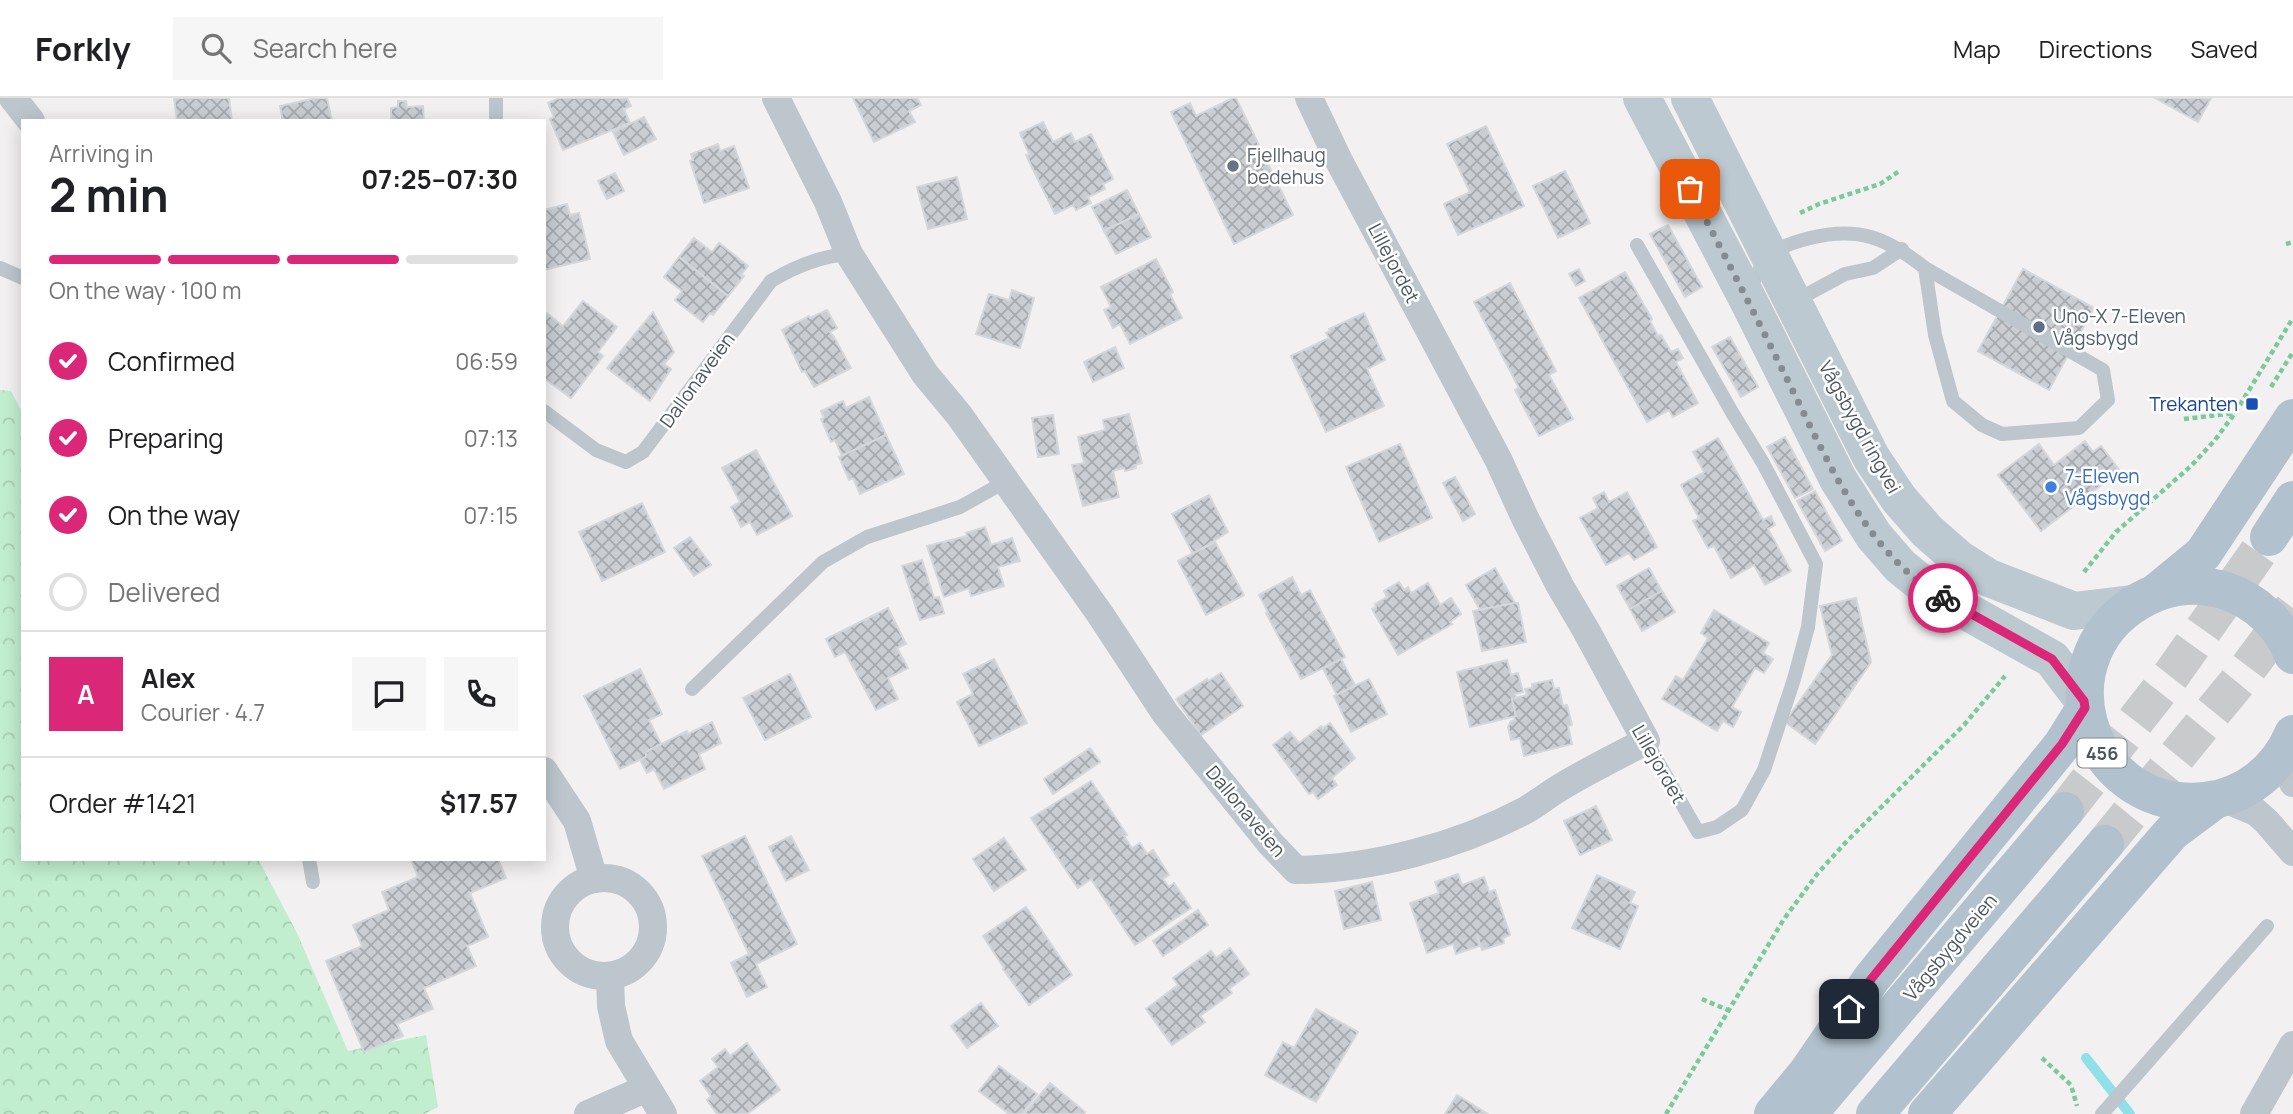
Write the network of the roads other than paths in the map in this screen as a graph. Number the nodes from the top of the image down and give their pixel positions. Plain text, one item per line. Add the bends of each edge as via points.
1 (13, 98) edge
2 (496, 98) edge
3 (776, 98) edge
4 (1309, 98) edge
5 (1642, 98) edge
6 (1690, 98) edge
7 (29, 119) edge
8 (496, 119) edge
9 (1637, 245) dead end
10 (1902, 249) junction
11 (849, 254) junction
12 (1769, 255) junction
13 (0, 268) edge
14 (1925, 268) junction
15 (21, 277) edge
16 (1772, 299) junction
17 (546, 412) edge
18 (2293, 418) edge
19 (1002, 478) junction
20 (2293, 500) edge
21 (2269, 537) tunnel mouth
22 (2145, 597) junction
23 (2293, 655) edge
24 (692, 689) dead end
25 (2085, 704) junction
26 (2290, 740) edge
27 (1646, 741) junction
28 (546, 774) edge
29 (2293, 783) edge
30 (2219, 799) junction
31 (2065, 811) tunnel mouth
32 (2105, 844) tunnel mouth
33 (2293, 852) edge
34 (309, 861) edge
35 (594, 879) junction
36 (313, 883) dead end
37 (2267, 926) dead end
38 (610, 976) junction
39 (2293, 1045) edge
40 (647, 1088) junction
41 (588, 1114) edge
42 (663, 1114) edge
43 (1773, 1114) edge
44 (1808, 1114) edge
45 (1875, 1114) edge
46 (1927, 1114) edge
47 (2102, 1114) edge
48 (2254, 1114) edge

1 - 7 street
2 - 8 lane
3 - 11 street, Dallonaveien
4 - 27 street, Lillejordet via 1560,586
5 - 16 street, Vågsbygd ringvei
6 - 12 street, Vågsbygd ringvei
9 - 27 lane, Lillejordet via 1816,564 1808,627 1794,679 1764,770 1741,810 1717,827 1698,832
10 - 12 lane via 1852,232 1797,241
10 - 14 lane
10 - 16 lane via 1873,268
11 - 17 lane, Dallonaveien via 795,267 771,281 643,452 626,462 596,450
11 - 19 street, Dallonaveien via 925,374
12 - 16 street, Vågsbygd ringvei
13 - 15 lane
14 - 14 lane via 2104,370 2108,400 2078,428 2002,434 1982,425 1953,401 1935,335
16 - 22 street, Vågsbygd ringvei via 1899,499 1959,559 1989,578 2074,611
16 - 25 street, Vågsbygd ringvei via 1838,479 1874,536 1900,566 1932,592 2052,659
18 - 22 main road, 456 via 2203,554
19 - 24 lane via 994,488 960,507 867,537 823,562
19 - 27 street, Dallonaveien via 1165,713 1296,870 1325,870 1441,846 1528,809
20 - 21 main road
22 - 23 main road via 2177,586 2197,585 2235,594 2267,615
22 - 25 main road, 456 via 2118,615 2095,646 2088,664
25 - 30 main road, 456 via 2099,750 2130,783 2171,800
25 - 43 main road, 456 via 2054,754 1872,978
26 - 29 street
26 - 30 main road, 456 via 2276,764 2260,779
28 - 35 street via 577,821
30 - 33 street via 2256,813
30 - 46 main road, 456 via 2172,832
31 - 44 main road, Vågsbygdveien
32 - 45 main road
34 - 36 lane
35 - 38 street via 565,896 554,928 566,959 594,976
35 - 38 street via 627,884 648,906 652,921 652,936 637,963
37 - 47 lane
38 - 40 street via 619,1041
39 - 48 street
40 - 41 street
40 - 42 street

